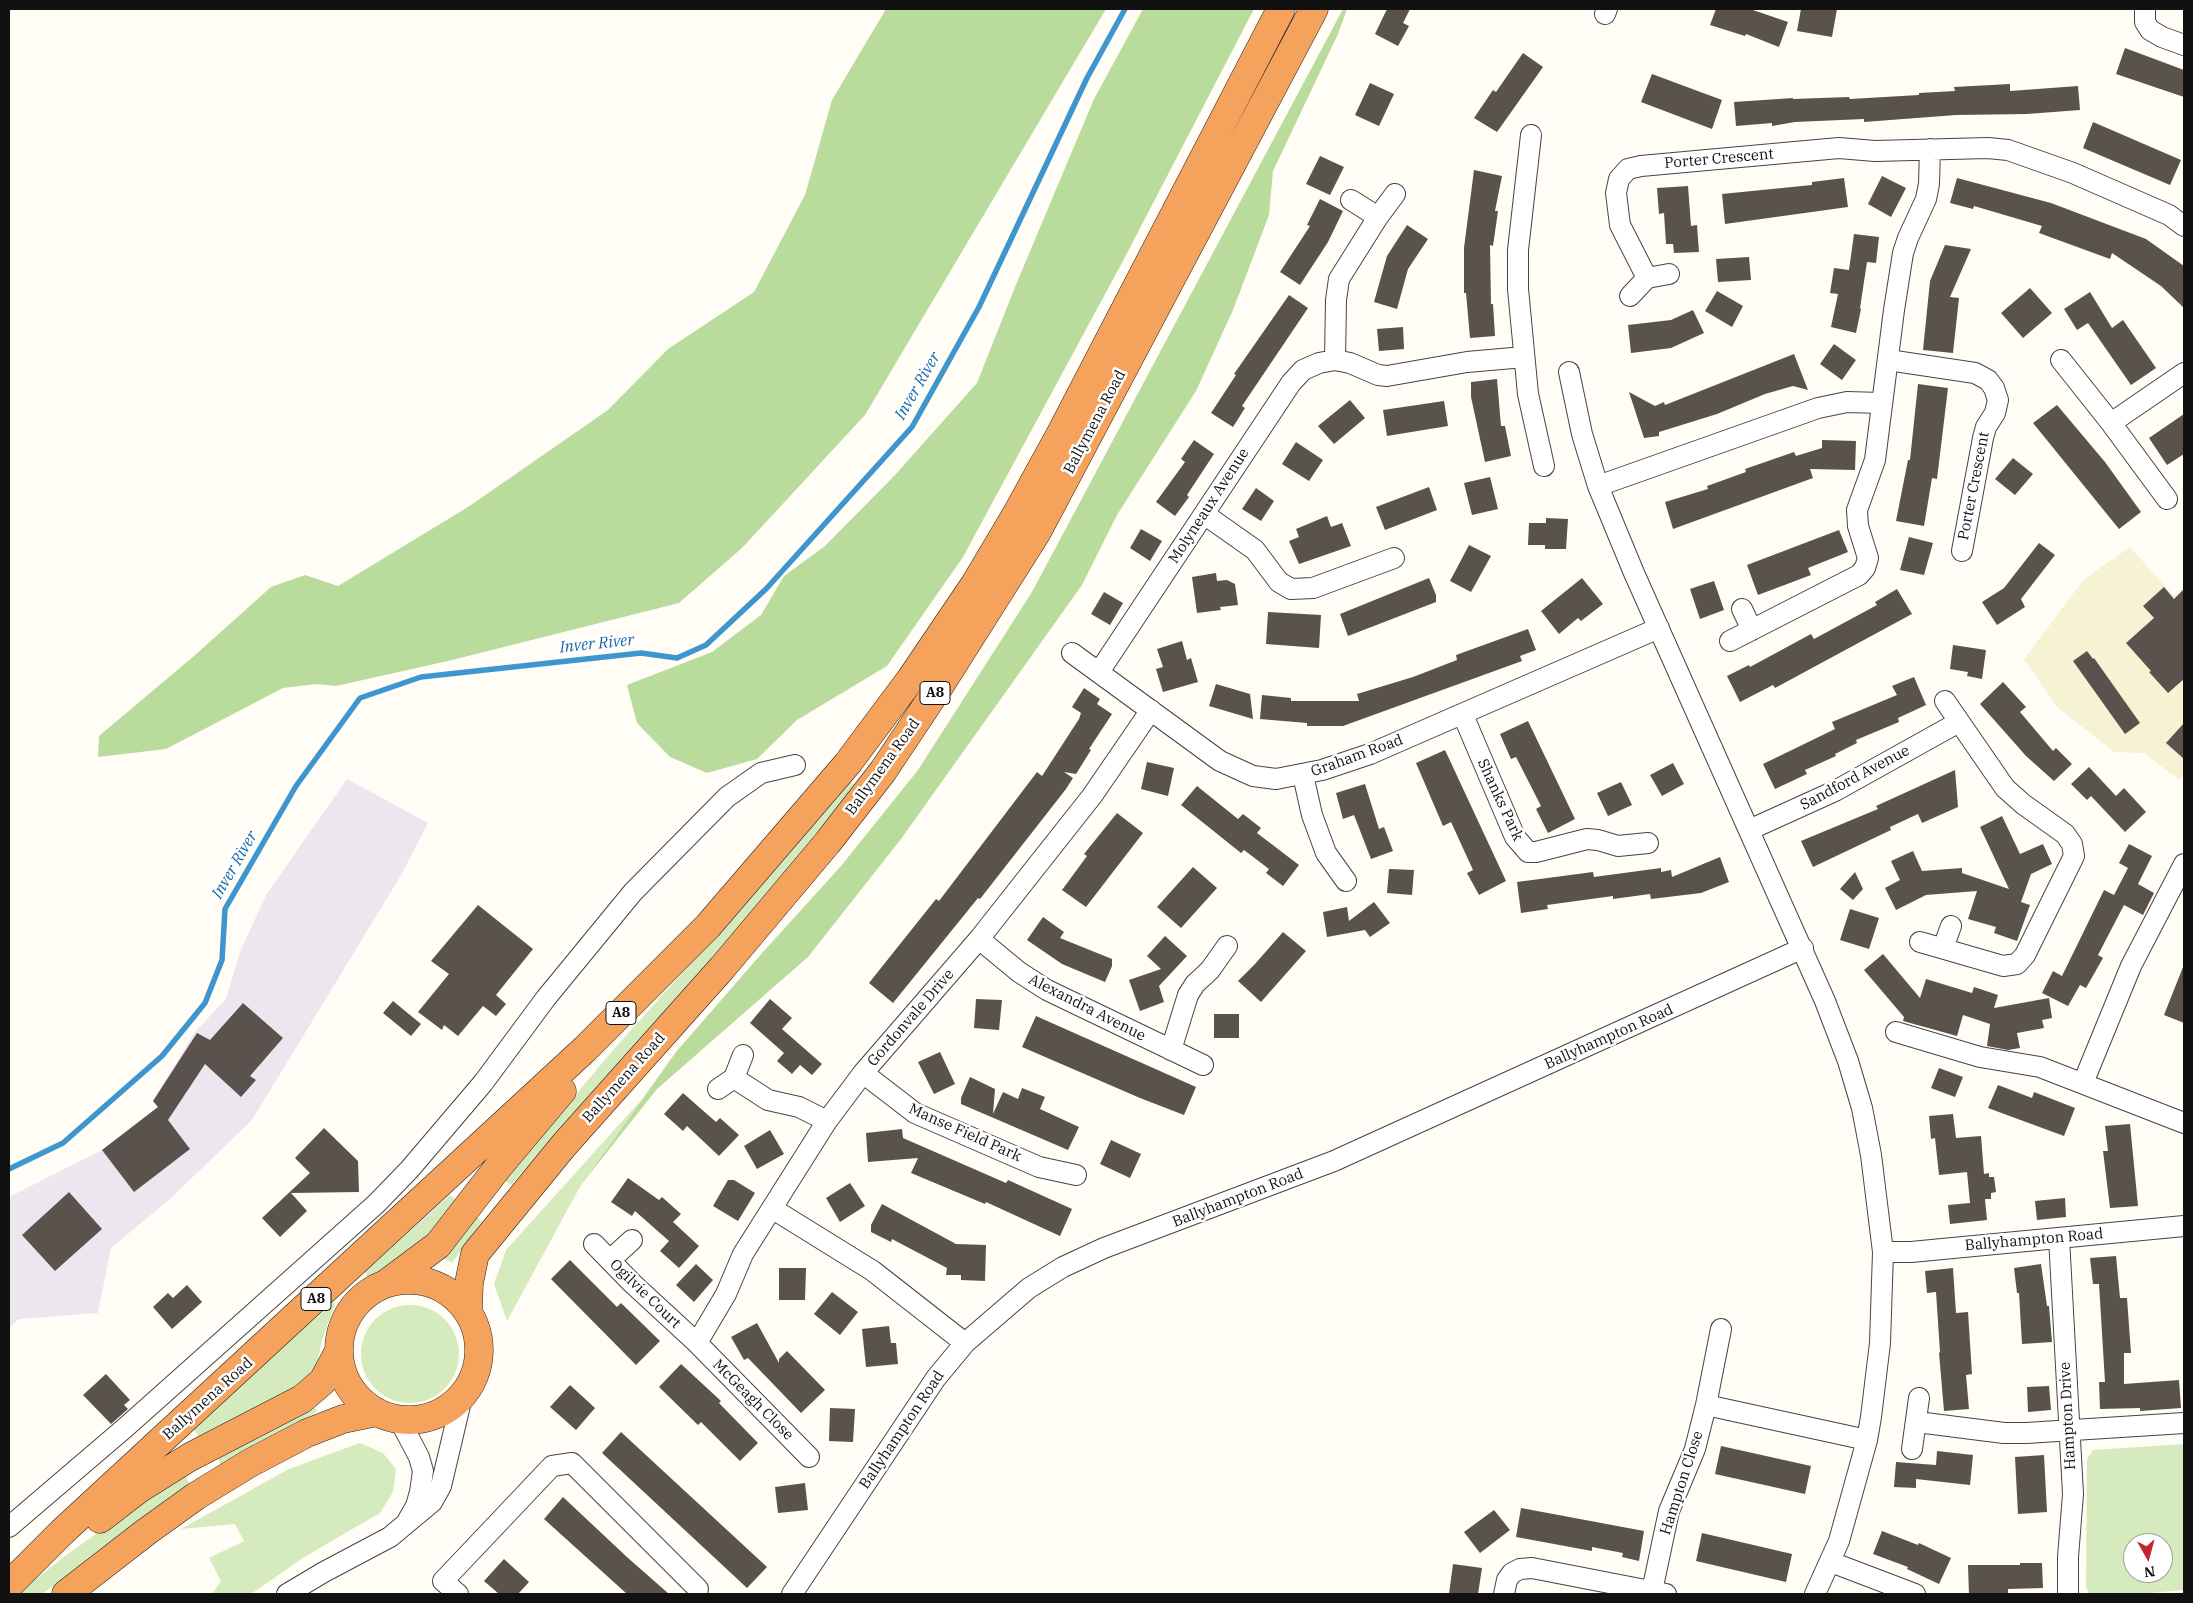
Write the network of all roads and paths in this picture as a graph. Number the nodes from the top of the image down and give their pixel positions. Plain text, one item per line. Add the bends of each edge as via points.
1 (1281, 9) edge
2 (1314, 9) edge
3 (2145, 9) edge
4 (2184, 45) edge
5 (1531, 135) dead end
6 (1930, 149) junction
7 (1395, 194) dead end
8 (1351, 200) dead end
9 (1378, 217) junction
10 (2184, 226) edge
11 (1669, 274) dead end
12 (1647, 278) junction
13 (1630, 296) dead end
14 (1524, 357) junction
15 (1335, 360) junction
16 (1888, 360) junction
17 (2061, 360) dead end
18 (1570, 372) dead end
19 (2184, 373) edge
20 (1881, 404) junction
21 (2111, 423) junction
22 (1544, 466) dead end
23 (1598, 486) junction
24 (2167, 499) dead end
25 (1204, 514) junction
26 (1962, 551) dead end
27 (1394, 558) dead end
28 (1742, 609) dead end
29 (1659, 628) junction
30 (1752, 630) junction
31 (1730, 641) dead end
32 (1072, 653) dead end
33 (1099, 672) junction
34 (1945, 702) dead end
35 (1151, 710) junction
36 (1463, 715) junction
37 (1959, 722) junction
38 (795, 765) dead end
39 (1303, 775) junction
40 (1750, 830) junction
41 (1648, 843) dead end
42 (2184, 864) edge
43 (1346, 881) dead end
44 (708, 926) junction
45 (1951, 926) dead end
46 (979, 939) junction
47 (1920, 942) dead end
48 (1227, 946) dead end
49 (1803, 948) junction
50 (1943, 948) junction
51 (1896, 1032) dead end
52 (1171, 1050) junction
53 (743, 1056) dead end
54 (1203, 1065) dead end
55 (863, 1073) junction
56 (2083, 1083) junction
57 (827, 1121) junction
58 (2184, 1123) edge
59 (1076, 1175) dead end
60 (376, 1204) junction
61 (773, 1208) junction
62 (408, 1214) junction
63 (2184, 1226) edge
64 (2059, 1238) junction
65 (632, 1240) dead end
66 (594, 1244) dead end
67 (1883, 1252) junction
68 (610, 1260) junction
69 (388, 1282) junction
70 (468, 1310) junction
71 (1721, 1328) dead end
72 (697, 1343) junction
73 (965, 1343) junction
74 (339, 1351) junction
75 (462, 1397) junction
76 (1919, 1398) dead end
77 (1706, 1405) junction
78 (388, 1416) junction
79 (1917, 1422) junction
80 (2184, 1423) edge
81 (2068, 1431) junction
82 (1867, 1440) junction
83 (1912, 1449) dead end
84 (809, 1457) dead end
85 (404, 1526) junction
86 (9, 1527) edge
87 (1831, 1562) junction
88 (9, 1585) edge
89 (698, 1590) dead end
90 (9, 1592) edge
91 (1659, 1592) edge
92 (66, 1594) edge
93 (288, 1594) edge
94 (458, 1594) edge
95 (792, 1594) edge
96 (1504, 1594) edge
97 (1815, 1594) edge
98 (1916, 1594) edge
99 (2068, 1594) edge

1 - 44 highway, Ballymena Road / A8 via 1061,433 975,584 910,680 848,763
2 - 70 highway, Ballymena Road / A8 via 1037,532 939,687 883,771 828,842 722,968 564,1145 475,1254
3 - 4 street via 2145,22 2150,30
5 - 14 street via 1519,153 1518,269
6 - 10 street, Porter Crescent via 2008,150 2169,215
6 - 12 street, Porter Crescent via 1875,151 1839,148 1628,169 1619,179 1616,193 1620,226
6 - 16 street via 1930,184 1903,253
7 - 9 street
8 - 9 street
9 - 15 street via 1339,279
11 - 12 street
12 - 13 street
14 - 15 street, Molyneaux Avenue via 1467,362 1382,376
14 - 22 street via 1531,412
15 - 25 street, Molyneaux Avenue via 1311,366 1297,376
16 - 20 street
16 - 26 street, Porter Crescent via 1975,373 1988,380 1994,388 1998,400 1983,438
17 - 21 street
18 - 23 street via 1582,434
19 - 21 street
20 - 23 street via 1847,402 1818,408
20 - 30 street via 1875,460 1857,510 1858,526 1868,558 1865,568 1859,575
21 - 24 street
23 - 29 street
25 - 27 street via 1258,552 1279,582 1291,589 1313,588
25 - 33 street, Molyneaux Avenue
28 - 30 street
29 - 36 street, Graham Road
29 - 40 street
30 - 31 street
32 - 33 street, Graham Road
33 - 35 street, Graham Road
34 - 37 street
35 - 39 street, Graham Road via 1232,768 1263,778
35 - 46 street, Gordonvale Drive via 1095,792
36 - 39 street, Graham Road via 1370,754
36 - 41 street, Shanks Park via 1514,837 1528,852 1587,839 1618,846
37 - 40 street, Sandford Avenue via 1836,791
37 - 50 street via 2010,793 2067,836 2074,856 2019,963 2003,966
38 - 60 street via 761,773 727,797 634,892 546,998 483,1083
39 - 43 street via 1312,816 1326,853
40 - 49 street
42 - 56 street via 2131,966
44 - 62 highway, Ballymena Road / A8 via 585,1049
44 - 69 highway, A8 via 498,1166 438,1245
45 - 50 street
46 - 52 street, Alexandra Avenue via 1033,982
46 - 55 street, Gordonvale Drive
47 - 50 street
48 - 52 street via 1188,995
49 - 67 street via 1826,1001 1862,1108
49 - 73 street, Ballyhampton Road via 1334,1162 1104,1248 1029,1288
51 - 56 street via 1980,1057 2040,1067
52 - 54 street, Alexandra Avenue
53 - 57 street via 726,1084 768,1100 799,1107
55 - 57 street, Gordonvale Drive
55 - 59 street, Manse Field Park via 915,1113 1039,1167
56 - 58 street
57 - 61 street, Gordonvale Drive
60 - 62 street
60 - 86 street
61 - 72 street, Gordonvale Drive via 743,1254 726,1294
61 - 73 street via 873,1271
62 - 88 highway, Ballymena Road / A8 via 62,1532
63 - 64 street, Ballyhampton Road
64 - 67 street, Ballyhampton Road
64 - 81 street, Hampton Drive
65 - 68 street
66 - 68 street, Ogilvie Court
67 - 82 street via 1880,1343
68 - 72 street, Ogilvie Court
69 - 70 highway, A8 via 410,1279 432,1283 452,1294
69 - 74 highway, A8 via 368,1293 352,1309 342,1329
70 - 75 highway, A8 via 477,1331 480,1354 474,1377
71 - 77 street, Hampton Close
72 - 84 street, McGeagh Close
73 - 95 street, Ballyhampton Road via 936,1378
74 - 78 highway, A8 via 349,1387 361,1401
74 - 90 highway, A8 via 323,1381 302,1399 190,1457 139,1489
75 - 78 highway, A8 via 443,1411 421,1419
75 - 85 street via 441,1486 432,1502
76 - 79 street
77 - 82 street
77 - 91 street, Hampton Close via 1691,1460 1669,1511
78 - 85 street via 420,1457 422,1471 416,1506
78 - 92 highway, A8 via 344,1419 307,1433 243,1467 196,1496
79 - 81 street via 2004,1433
79 - 83 street
80 - 81 street
81 - 99 street, Hampton Drive via 2073,1494
82 - 87 street
85 - 93 street
87 - 97 street
87 - 98 street
89 - 94 street via 572,1463 552,1466 443,1581
91 - 96 street, Hampton Close via 1526,1568 1509,1576

